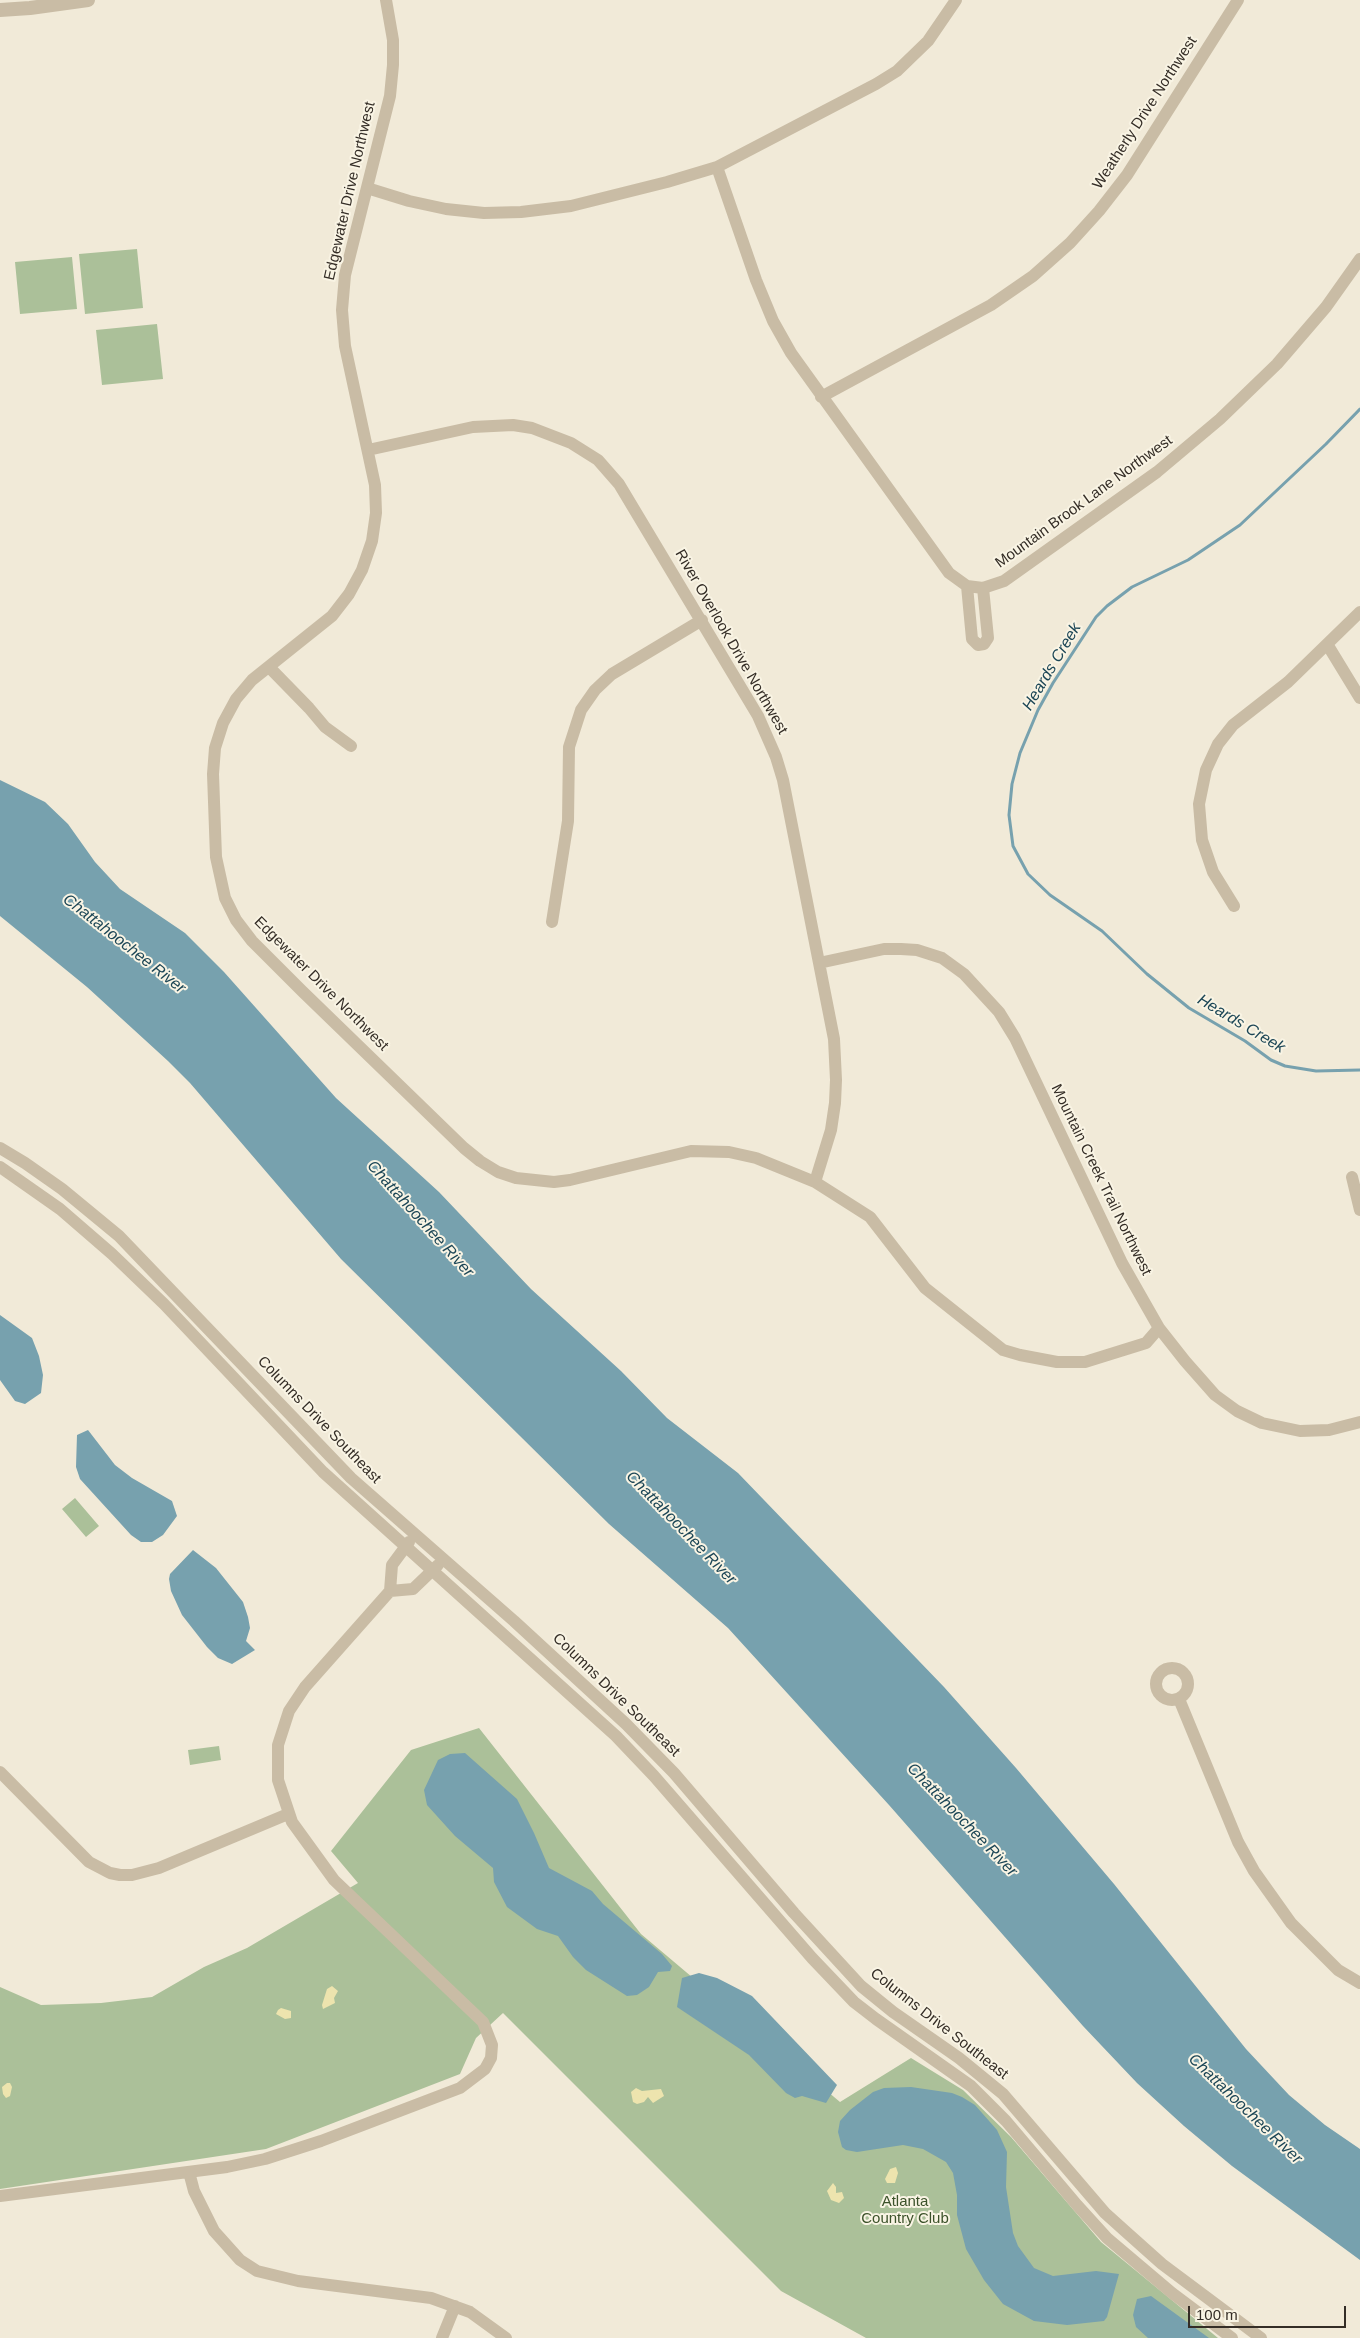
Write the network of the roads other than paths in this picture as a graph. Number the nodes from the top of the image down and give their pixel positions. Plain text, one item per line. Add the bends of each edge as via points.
1 (88, 0) edge
2 (386, 0) edge
3 (956, 0) edge
4 (1238, 0) edge
5 (0, 10) edge
6 (717, 167) junction
7 (367, 188) junction
8 (1360, 259) edge
9 (821, 397) junction
10 (368, 450) junction
11 (967, 586) junction
12 (983, 588) junction
13 (1360, 612) edge
14 (702, 620) junction
15 (1328, 644) junction
16 (269, 667) junction
17 (1360, 698) edge
18 (351, 746) dead end
19 (1234, 906) dead end
20 (552, 922) dead end
21 (819, 963) junction
22 (0, 1148) edge
23 (0, 1167) edge
24 (1352, 1177) dead end
25 (816, 1182) junction
26 (1360, 1210) edge
27 (1159, 1328) junction
28 (1360, 1422) edge
29 (415, 1535) junction
30 (405, 1547) junction
31 (443, 1559) junction
32 (432, 1571) junction
33 (390, 1591) junction
34 (1179, 1699) dead end
35 (0, 1772) edge
36 (288, 1814) junction
37 (1360, 1983) edge
38 (189, 2172) junction
39 (0, 2196) edge
40 (455, 2306) junction
41 (442, 2338) edge
42 (506, 2338) edge
43 (1232, 2338) edge
44 (1261, 2338) edge

1 - 5 street
2 - 7 street, Edgewater Drive Northwest via 393,40 390,96
3 - 6 street via 928,41 897,71
4 - 9 street, Weatherly Drive Northwest via 1127,175 1070,243 1033,276 991,305
6 - 7 street via 571,206 521,212 446,209
6 - 9 street via 770,315
7 - 10 street, Edgewater Drive Northwest via 345,275 342,310 345,346
8 - 12 street, Mountain Brook Lane Northwest via 1326,307 1277,364 1220,419 1142,483 1004,581
9 - 11 street via 950,573
10 - 14 street, River Overlook Drive Northwest via 496,425 532,428 571,443 598,460 620,484
10 - 16 street, Edgewater Drive Northwest via 376,513 372,541 362,570 332,616
11 - 12 street, Mountain Brook Lane Northwest
11 - 12 street via 972,639 978,644 984,644 988,638
13 - 15 street
14 - 20 street via 612,674 581,710 569,747 568,821
14 - 21 street, River Overlook Drive Northwest via 758,716 776,757
15 - 17 street
15 - 19 street via 1288,682 1233,725 1218,744 1206,770 1199,804 1202,840 1213,872
16 - 18 street via 325,728
16 - 25 street, Edgewater Drive Northwest via 252,680 236,699 223,722 215,748 216,857 225,898 252,941 464,1148 498,1172 537,1182 570,1180 667,1155 706,1150 756,1158
21 - 25 street, River Overlook Drive Northwest via 834,1040 836,1080 832,1130
21 - 27 street, Mountain Creek Trail Northwest via 884,949 917,950 942,958 983,992 1015,1038 1122,1263
22 - 29 street, Columns Drive Southeast via 62,1189 119,1236 351,1478
23 - 30 street, Columns Drive Southeast via 60,1209 112,1254 164,1304 322,1472
24 - 26 street
25 - 27 street, Edgewater Drive Northwest via 870,1217 925,1288 1003,1350 1057,1362 1085,1362 1146,1343
27 - 28 street, Mountain Creek Trail Northwest via 1215,1395 1262,1423 1300,1431 1328,1430
29 - 30 street
29 - 31 street, Columns Drive Southeast
30 - 32 street, Columns Drive Southeast
30 - 33 street via 392,1565
31 - 32 street
31 - 44 street, Columns Drive Southeast via 645,1742 861,1986 1003,2094 1105,2213 1162,2264
32 - 33 street via 413,1589
32 - 43 street, Columns Drive Southeast via 616,1736 854,2002 971,2086 1006,2121 1107,2238
33 - 36 street via 305,1687 285,1720 278,1745 277,1768
34 - 37 street via 1238,1842 1254,1872 1291,1923 1338,1970
35 - 36 street via 89,1862 120,1875 159,1868
36 - 38 street via 339,1885 483,2022 491,2038 491,2058 482,2073 460,2088 321,2141 246,2164
38 - 39 street
38 - 40 street via 194,2191 214,2231 240,2260 257,2271 298,2281 431,2298
40 - 41 street
40 - 42 street via 484,2320

